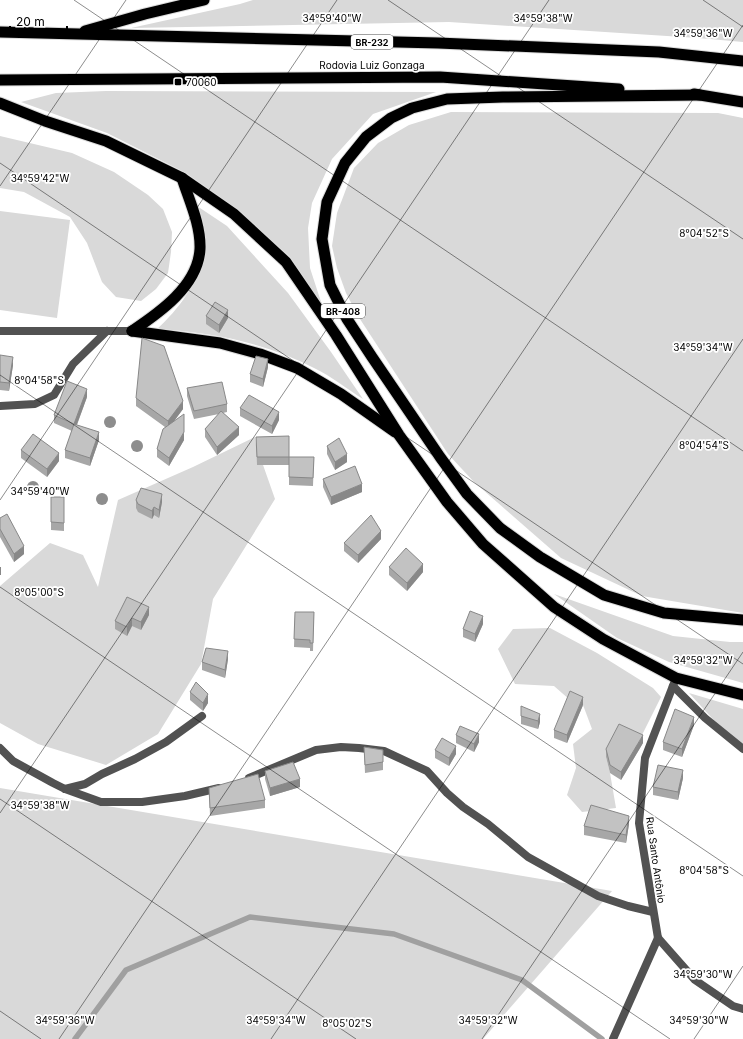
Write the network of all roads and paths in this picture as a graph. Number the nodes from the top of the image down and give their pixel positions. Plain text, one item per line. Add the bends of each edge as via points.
1 (204, 0) edge
2 (0, 32) edge
3 (75, 34) junction
4 (743, 61) edge
5 (0, 80) edge
6 (700, 95) junction
7 (743, 102) edge
8 (0, 103) edge
9 (182, 178) junction
10 (0, 331) edge
11 (107, 331) junction
12 (132, 331) junction
13 (0, 406) edge
14 (399, 435) junction
15 (743, 620) edge
16 (675, 682) junction
17 (743, 695) edge
18 (202, 716) dead end
19 (0, 748) edge
20 (743, 749) edge
21 (243, 780) edge
22 (228, 786) edge
23 (65, 789) junction
24 (653, 912) junction
25 (658, 938) junction
26 (743, 1009) edge
27 (613, 1039) edge

1 - 3 highway
2 - 3 highway, BR-232
3 - 4 highway, BR-232 via 469,44 659,52
5 - 6 highway, Rodovia Luiz Gonzaga via 440,77
6 - 7 highway, Rodovia Luiz Gonzaga
6 - 15 highway, BR-408 via 503,97 447,100 412,108 366,136 345,163 327,202 322,239 330,285 347,319 444,463 467,494 500,528 540,557 604,596 664,613
8 - 9 highway, BR-408 via 106,141
9 - 12 highway via 197,222 200,249 195,266 185,287 161,310
9 - 14 highway, BR-408 via 234,214 286,262
10 - 11 street
11 - 12 street
11 - 13 street via 73,364 54,395 35,404
12 - 14 highway via 220,343 297,368 341,394
14 - 16 highway, BR-408 via 447,502 483,544 527,584 554,607
16 - 17 highway, BR-408
16 - 20 street via 705,718
16 - 24 street, Rua Santo Antônio via 645,758 639,823
18 - 23 street via 166,742 135,759 85,784
19 - 23 street via 13,761
21 - 24 street via 316,750 341,747 384,751 427,771 463,807 528,857 598,896
22 - 23 street via 142,802 101,802
24 - 25 street, Rua Santo Antônio
25 - 26 street via 695,980 734,1006
25 - 27 street

